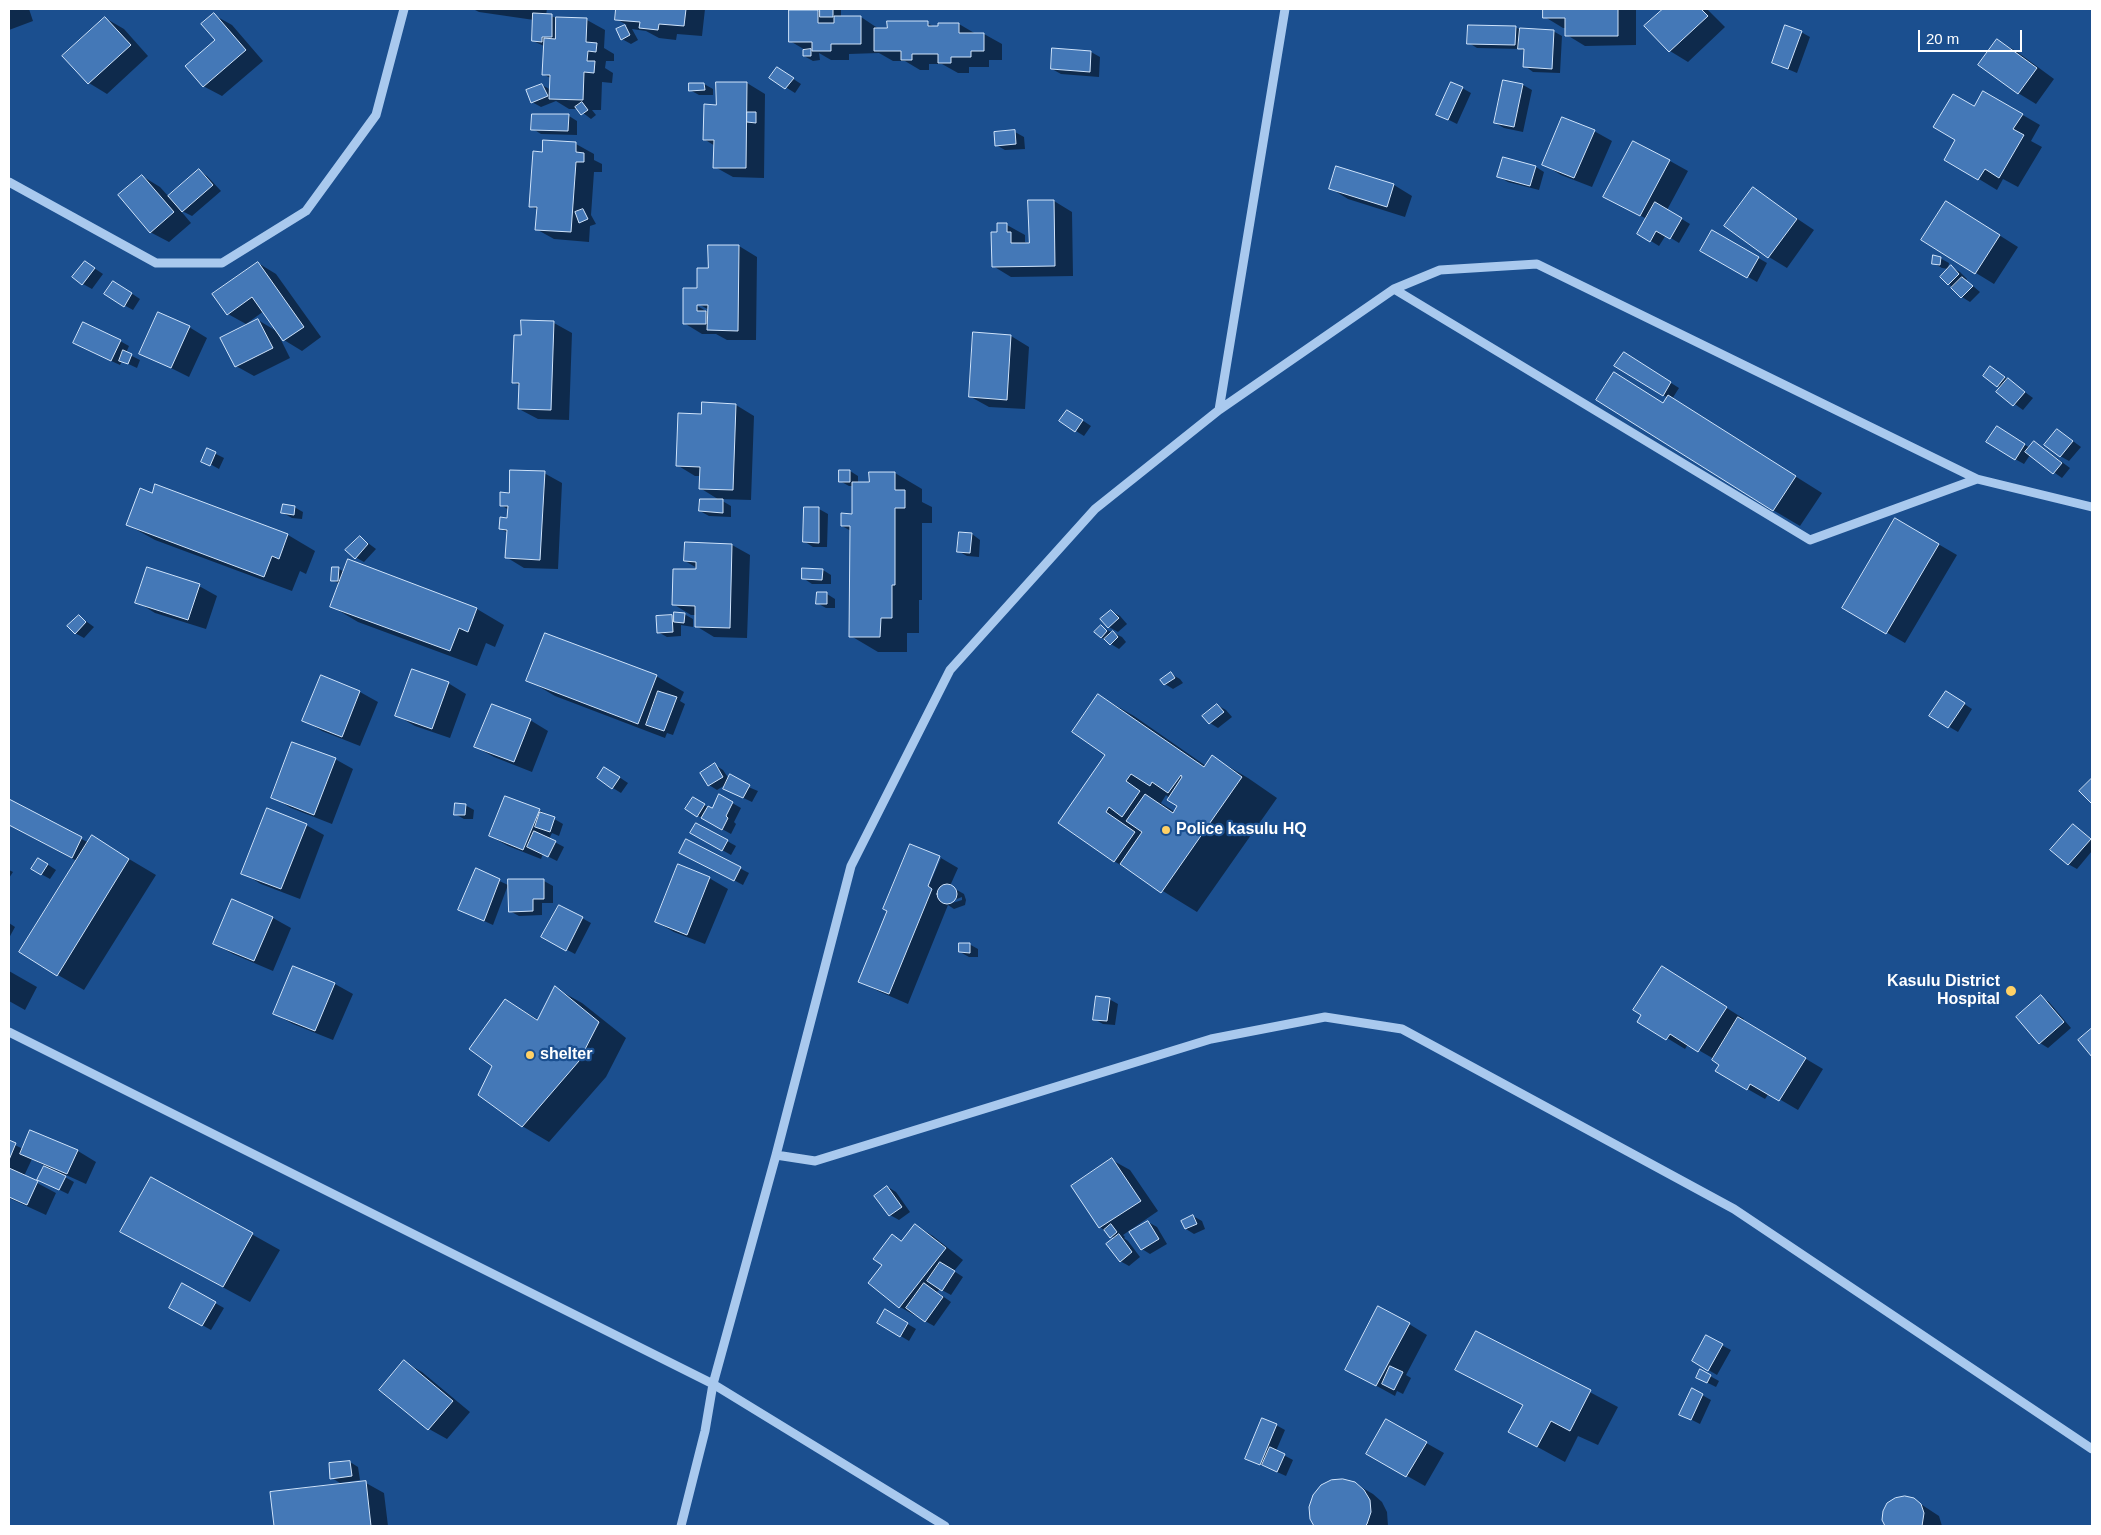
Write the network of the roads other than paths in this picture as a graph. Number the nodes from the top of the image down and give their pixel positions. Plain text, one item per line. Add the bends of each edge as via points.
1 (404, 9) edge
2 (1285, 9) edge
3 (9, 182) edge
4 (1394, 289) junction
5 (1219, 410) junction
6 (1977, 479) junction
7 (2092, 507) edge
8 (9, 1032) edge
9 (776, 1156) junction
10 (713, 1384) junction
11 (2092, 1449) edge
12 (681, 1526) edge
13 (945, 1526) edge

1 - 3 street via 376,115 306,211 222,264 156,264
2 - 5 street
4 - 5 street
4 - 6 street via 1440,270 1537,264
4 - 6 street via 1810,540
5 - 9 street via 1095,509 950,670 851,866
6 - 7 street
8 - 10 street
9 - 10 street
9 - 11 street via 815,1161 1211,1039 1325,1017 1402,1029 1734,1209
10 - 12 street via 705,1431
10 - 13 street

